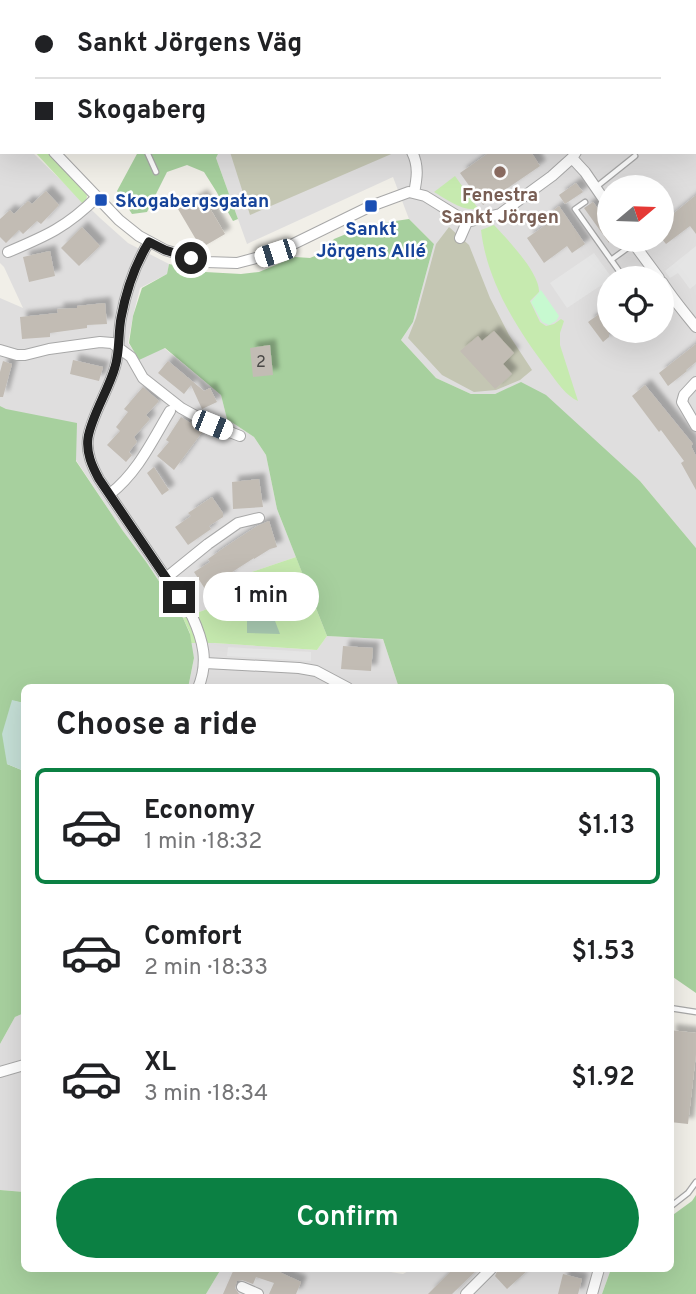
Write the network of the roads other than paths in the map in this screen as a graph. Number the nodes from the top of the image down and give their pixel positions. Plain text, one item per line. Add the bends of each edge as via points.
1 (56, 154) edge
2 (148, 154) edge
3 (413, 154) edge
4 (574, 155) edge
5 (635, 156) dead end
6 (156, 172) dead end
7 (596, 188) joint
8 (414, 193) junction
9 (97, 197) junction
10 (585, 202) dead end
11 (467, 222) junction
12 (460, 237) dead end
13 (149, 242) junction
14 (8, 252) dead end
15 (620, 252) edge
16 (611, 260) junction
17 (615, 266) edge
18 (674, 300) edge
19 (696, 327) edge
20 (119, 347) junction
21 (0, 350) edge
22 (696, 382) edge
23 (170, 411) dead end
24 (696, 426) edge
25 (240, 436) dead end
26 (110, 494) junction
27 (259, 519) dead end
28 (166, 578) junction
29 (205, 663) junction
30 (200, 684) edge
31 (341, 684) edge
32 (674, 1009) edge
33 (696, 1012) edge
34 (21, 1066) edge
35 (0, 1072) edge
36 (696, 1182) edge
37 (674, 1204) edge
38 (488, 1272) edge
39 (598, 1272) edge
40 (242, 1287) dead end
41 (258, 1294) edge
42 (467, 1294) edge
43 (592, 1294) edge

1 - 9 street
2 - 6 lane
3 - 8 street via 417,165
4 - 7 street
4 - 11 street via 499,214
5 - 7 lane
8 - 11 street
8 - 13 street via 391,197 275,253 237,263 206,262
9 - 13 street
9 - 14 street via 58,230
10 - 16 lane via 575,209
11 - 12 street
13 - 20 street via 131,278
15 - 16 lane
16 - 17 lane
18 - 19 street
20 - 21 street via 100,342 26,355
20 - 25 street via 144,378 181,408
20 - 26 street via 88,441 93,468
22 - 24 street via 682,402
23 - 26 street via 132,474
26 - 28 street
27 - 28 street via 237,523
28 - 29 street via 199,631
29 - 30 street
29 - 31 street via 307,670
32 - 33 lane
34 - 35 street
36 - 37 lane
38 - 42 street
39 - 43 street
40 - 41 street

